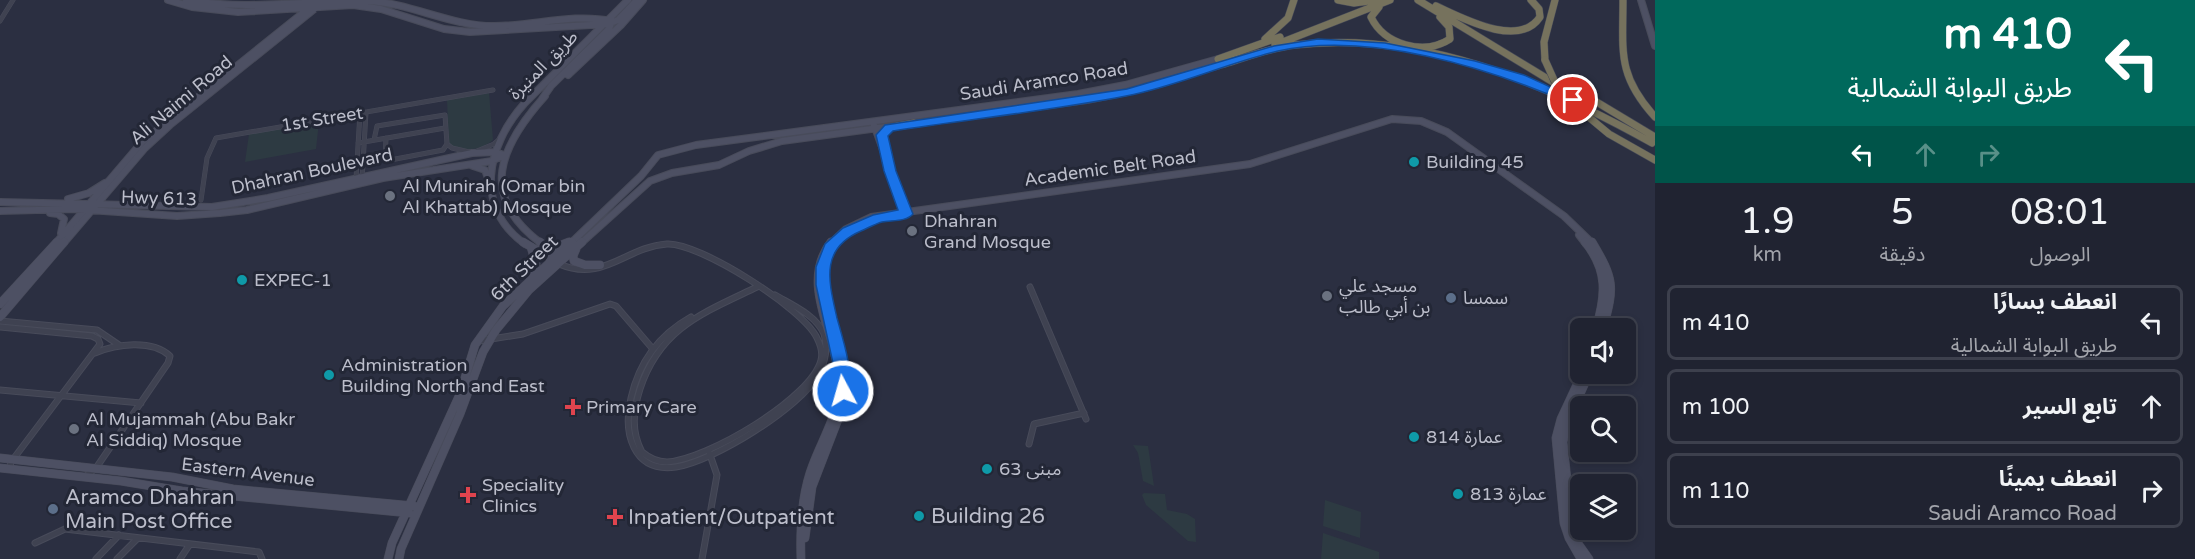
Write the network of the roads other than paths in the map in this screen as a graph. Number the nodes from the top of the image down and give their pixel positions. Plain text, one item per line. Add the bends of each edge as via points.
1 (14, 0) edge
2 (168, 0) edge
3 (186, 0) edge
4 (356, 0) edge
5 (637, 0) edge
6 (643, 0) edge
7 (1294, 0) edge
8 (1338, 0) edge
9 (1378, 0) edge
10 (1391, 0) edge
11 (1418, 0) edge
12 (1426, 0) edge
13 (1531, 0) edge
14 (1555, 0) edge
15 (1623, 0) edge
16 (1641, 0) edge
17 (318, 2) edge
18 (626, 2) edge
19 (1434, 4) junction
20 (337, 6) junction
21 (309, 8) junction
22 (278, 10) junction
23 (302, 20) junction
24 (572, 20) junction
25 (0, 21) edge
26 (609, 22) junction
27 (288, 25) junction
28 (565, 26) junction
29 (584, 44) junction
30 (1655, 46) edge
31 (1242, 51) junction
32 (1221, 61) junction
33 (493, 90) dead end
34 (542, 99) junction
35 (366, 112) junction
36 (360, 113) junction
37 (1655, 117) edge
38 (872, 120) junction
39 (914, 123) junction
40 (897, 126) joint
41 (875, 127) junction
42 (445, 128) junction
43 (503, 136) junction
44 (386, 138) junction
45 (374, 140) junction
46 (1654, 141) edge
47 (364, 142) junction
48 (358, 143) junction
49 (447, 144) junction
50 (495, 152) junction
51 (472, 153) junction
52 (504, 155) junction
53 (492, 160) junction
54 (1655, 160) edge
55 (464, 165) junction
56 (890, 171) junction
57 (114, 176) junction
58 (359, 180) junction
59 (113, 184) junction
60 (490, 184) junction
61 (201, 200) dead end
62 (0, 201) edge
63 (47, 201) junction
64 (125, 205) junction
65 (92, 206) junction
66 (26, 210) junction
67 (0, 211) edge
68 (109, 211) junction
69 (906, 212) junction
70 (74, 232) junction
71 (584, 232) junction
72 (579, 244) junction
73 (535, 245) junction
74 (50, 249) junction
75 (558, 259) junction
76 (611, 263) junction
77 (600, 265) junction
78 (16, 285) junction
79 (756, 286) junction
80 (524, 287) junction
81 (1030, 287) dead end
82 (767, 292) junction
83 (0, 299) edge
84 (0, 304) edge
85 (1599, 318) edge
86 (1606, 318) edge
87 (0, 319) edge
88 (0, 327) edge
89 (491, 337) junction
90 (477, 342) junction
91 (118, 345) junction
92 (653, 350) junction
93 (90, 358) junction
94 (1577, 384) edge
95 (1585, 384) edge
96 (0, 390) edge
97 (62, 396) junction
98 (141, 403) junction
99 (1029, 444) dead end
100 (709, 452) junction
101 (0, 459) edge
102 (13, 465) junction
103 (0, 468) edge
104 (96, 468) junction
105 (83, 477) junction
106 (408, 509) junction
107 (418, 510) junction
108 (119, 535) junction
109 (138, 538) junction
110 (35, 543) dead end
111 (190, 544) junction
112 (96, 559) edge
113 (117, 559) edge
114 (180, 559) edge
115 (262, 559) edge
116 (388, 559) edge
117 (399, 559) edge
118 (702, 559) edge
119 (803, 559) edge
120 (1581, 559) edge
121 (1589, 559) edge

1 - 25 street
2 - 22 main road via 216,12
3 - 17 main road via 222,6
4 - 17 main road
4 - 24 main road via 395,4 445,20 478,25
5 - 26 main road
6 - 34 main road, طريق المنيرة
7 - 31 highway via 1282,25
8 - 9 highway
9 - 31 highway
10 - 11 highway via 1372,13 1372,21 1381,33 1415,46 1447,42 1449,27
10 - 32 highway
11 - 46 highway
12 - 19 highway
13 - 19 highway via 1541,15 1538,21 1524,30 1512,31 1480,25
14 - 54 highway, bridge via 1544,42 1545,60 1554,80 1569,100 1609,134
15 - 37 highway via 1625,73 1635,93
16 - 30 main road
17 - 20 main road
17 - 21 main road, Ali Naimi Road
17 - 23 main road, Ali Naimi Road
18 - 24 main road via 606,16
18 - 26 main road, طريق المنيرة
19 - 46 highway
20 - 23 main road via 321,9
20 - 28 main road via 384,9 462,32
21 - 22 main road
21 - 27 main road, Ali Naimi Road
22 - 27 main road via 293,14
23 - 59 main road, Ali Naimi Road via 170,125
24 - 26 main road
26 - 28 main road
26 - 29 main road, طريق المنيرة
26 - 34 main road via 609,29
27 - 57 main road, Ali Naimi Road via 153,131
28 - 29 main road via 586,29 589,35
29 - 43 main road, طريق المنيرة via 509,122
31 - 32 highway
32 - 38 main road, Saudi Aramco Road via 1078,94
32 - 39 main road, Saudi Aramco Road via 1117,94
32 - 46 highway via 1318,42 1413,50 1531,82
33 - 35 street, 1st Street
34 - 52 main road, طريق المنيرة via 523,121
35 - 36 street, 1st Street
35 - 47 street
36 - 48 street
36 - 61 street, 1st Street via 216,138 209,152
38 - 41 main road
38 - 71 main road, 6th Street via 663,152
39 - 40 highway
39 - 41 main road, Saudi Aramco Road
40 - 56 main road via 882,135
41 - 56 main road
41 - 72 main road, 6th Street via 782,141 719,165 650,181
42 - 44 street
42 - 45 street via 445,115 377,126
42 - 49 street
43 - 50 main road, طريق المنيرة
43 - 51 street
44 - 45 street
44 - 49 street via 386,161 443,150
45 - 47 street
47 - 48 street
47 - 58 street
48 - 58 street
49 - 51 street
50 - 51 main road, Dhahran Boulevard
50 - 52 main road, Dhahran Boulevard
50 - 53 main road, طريق المنيرة
51 - 58 main road, Dhahran Boulevard
52 - 53 main road, Hwy 613
52 - 73 main road via 502,192 513,216
53 - 55 main road, Hwy 613
53 - 60 main road
55 - 58 main road, Hwy 613
55 - 60 main road via 481,168
56 - 69 main road
57 - 63 main road via 83,196
57 - 65 main road, Ali Naimi Road
58 - 64 main road, Dhahran Boulevard via 212,207
58 - 68 main road, Hwy 613 via 247,210 177,216
59 - 64 main road via 110,197
59 - 65 main road, Ali Naimi Road
60 - 73 main road via 504,224
62 - 63 main road, Dhahran Boulevard
63 - 65 main road, Dhahran Boulevard
64 - 65 main road, Dhahran Boulevard
65 - 66 main road, Hwy 613
65 - 68 main road, Hwy 613
65 - 70 main road, Ali Naimi Road
65 - 74 main road, Ali Naimi Road
66 - 67 main road, Hwy 613
66 - 74 main road via 58,214 64,219 62,231
68 - 70 main road via 93,216
69 - 85 main road, Academic Belt Road via 1258,165 1384,124 1410,121 1438,129 1454,139 1580,236 1598,260 1606,282
69 - 86 main road, Academic Belt Road via 1250,164 1388,120 1413,119 1447,132 1564,216 1591,241 1611,281
69 - 119 main road, Academic Belt Road via 871,217 846,228 829,244 820,264 818,281 837,362 838,396 831,426 809,476 801,526
70 - 87 main road, Ali Naimi Road
71 - 73 main road via 563,245
71 - 75 main road, 6th Street
72 - 75 main road, 6th Street
72 - 77 main road via 574,261
73 - 75 main road
73 - 80 main road via 536,268
74 - 78 main road, Ali Naimi Road
75 - 76 street via 573,270 586,271
75 - 77 street via 579,266
75 - 80 main road, 6th Street
75 - 89 main road, 6th Street
76 - 77 street
76 - 79 street via 652,247 675,244
78 - 83 street
78 - 84 main road, Ali Naimi Road
79 - 82 street
79 - 92 street via 680,323
80 - 90 main road, 6th Street via 503,306
81 - 99 street via 1085,416 1039,421 1031,429
82 - 100 street via 801,315 812,330 821,353 818,369 772,414
82 - 100 street via 807,314 820,331 827,357 822,372 771,421
87 - 91 street via 97,330
88 - 93 street via 96,337 100,344
89 - 90 street
89 - 92 street via 523,334 610,304 616,306
89 - 107 main road, 6th Street
90 - 106 main road, 6th Street via 460,394
91 - 93 street via 106,347
91 - 98 street via 170,353 168,363
92 - 100 street via 639,370 629,408 632,448 647,462 666,468
93 - 97 street
94 - 120 main road via 1560,419 1556,438 1564,523
95 - 121 main road via 1563,442 1572,528
96 - 97 street
97 - 98 street
97 - 102 street
98 - 104 street
100 - 118 street via 717,477
101 - 102 main road, Eastern Avenue
102 - 103 main road, Eastern Avenue
102 - 104 main road, Eastern Avenue
102 - 105 main road, Eastern Avenue
104 - 105 street
104 - 106 main road, Eastern Avenue
105 - 106 main road, Eastern Avenue via 194,492
106 - 107 main road, Eastern Avenue
106 - 116 main road, 6th Street
107 - 117 main road, 6th Street
108 - 109 street
108 - 110 street via 65,530
108 - 112 street
109 - 111 street
109 - 113 street
111 - 114 street
111 - 115 street via 260,552

